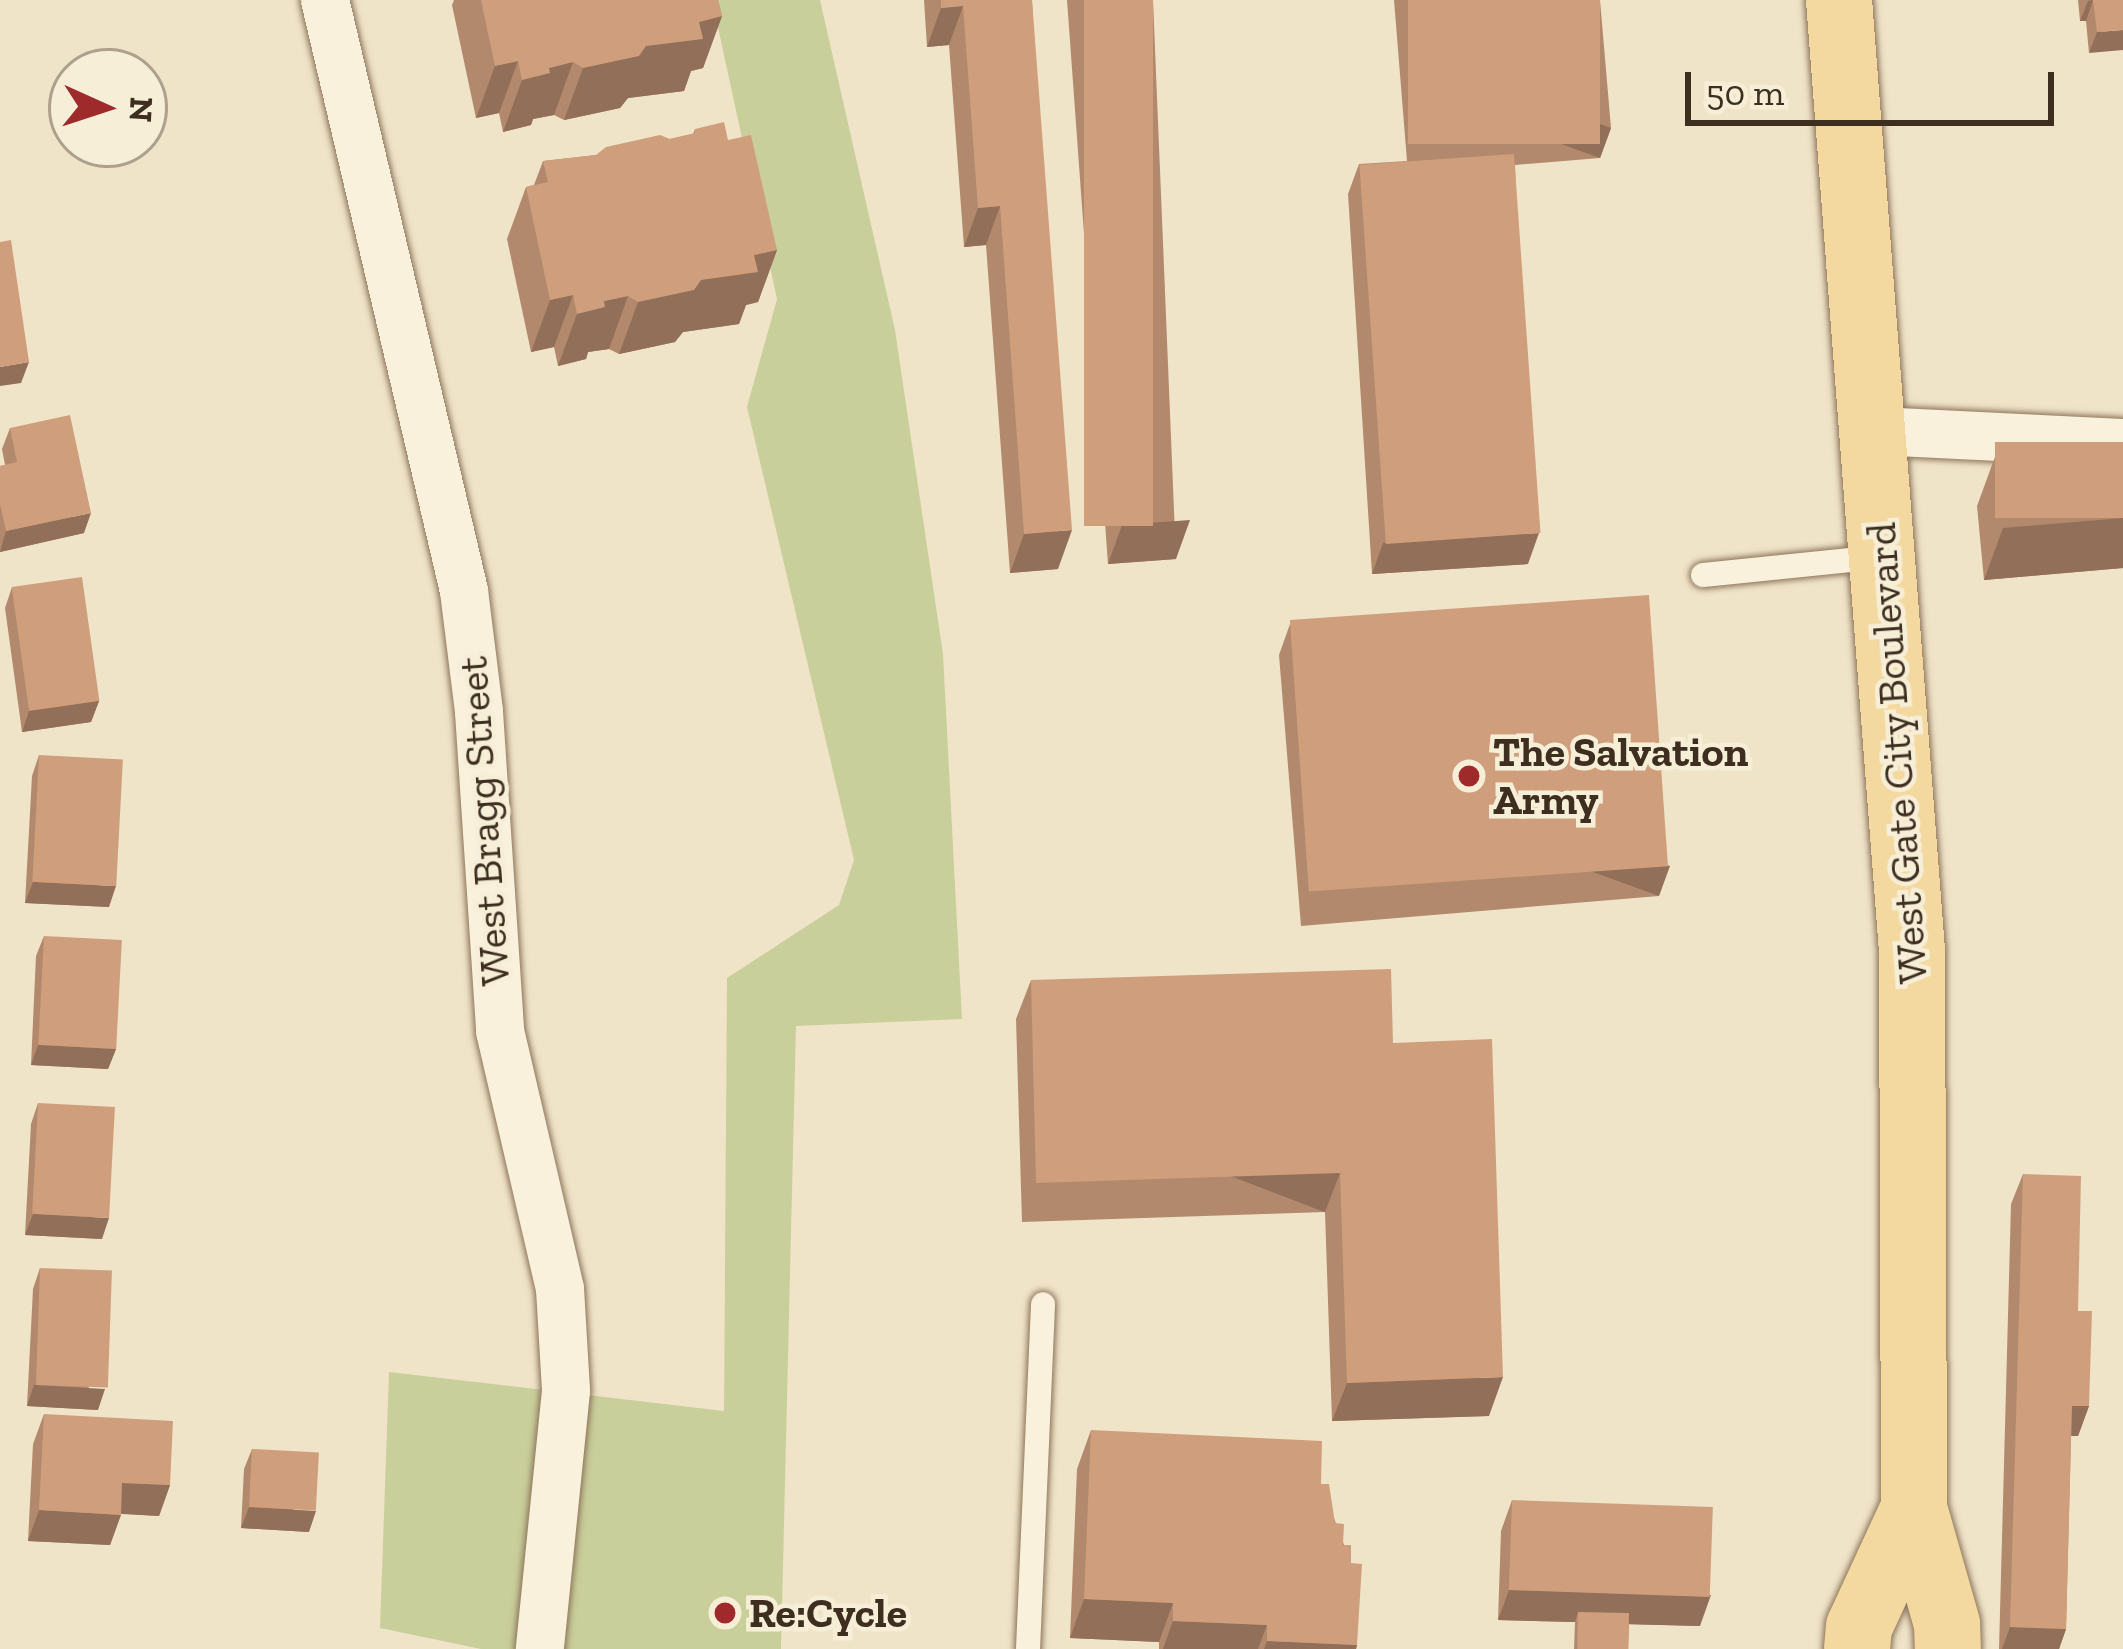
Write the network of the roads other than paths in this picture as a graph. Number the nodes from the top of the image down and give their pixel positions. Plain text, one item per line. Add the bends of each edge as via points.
1 (326, 0) edge
2 (1839, 0) edge
3 (1876, 431) junction
4 (2123, 443) edge
5 (1885, 556) junction
6 (1703, 575) dead end
7 (1042, 1304) dead end
8 (1914, 1508) junction
9 (540, 1649) edge
10 (1028, 1649) edge
11 (1857, 1649) edge
12 (1948, 1649) edge

1 - 9 street, West Bragg Street via 464,591 500,1031 560,1289 566,1391
2 - 3 main road, West Gate City Boulevard
3 - 4 street
3 - 5 main road, West Gate City Boulevard
5 - 6 lane
5 - 8 main road, West Gate City Boulevard via 1912,950
7 - 10 lane
8 - 11 main road, West Gate City Boulevard via 1859,1628
8 - 12 main road, West Gate City Boulevard

